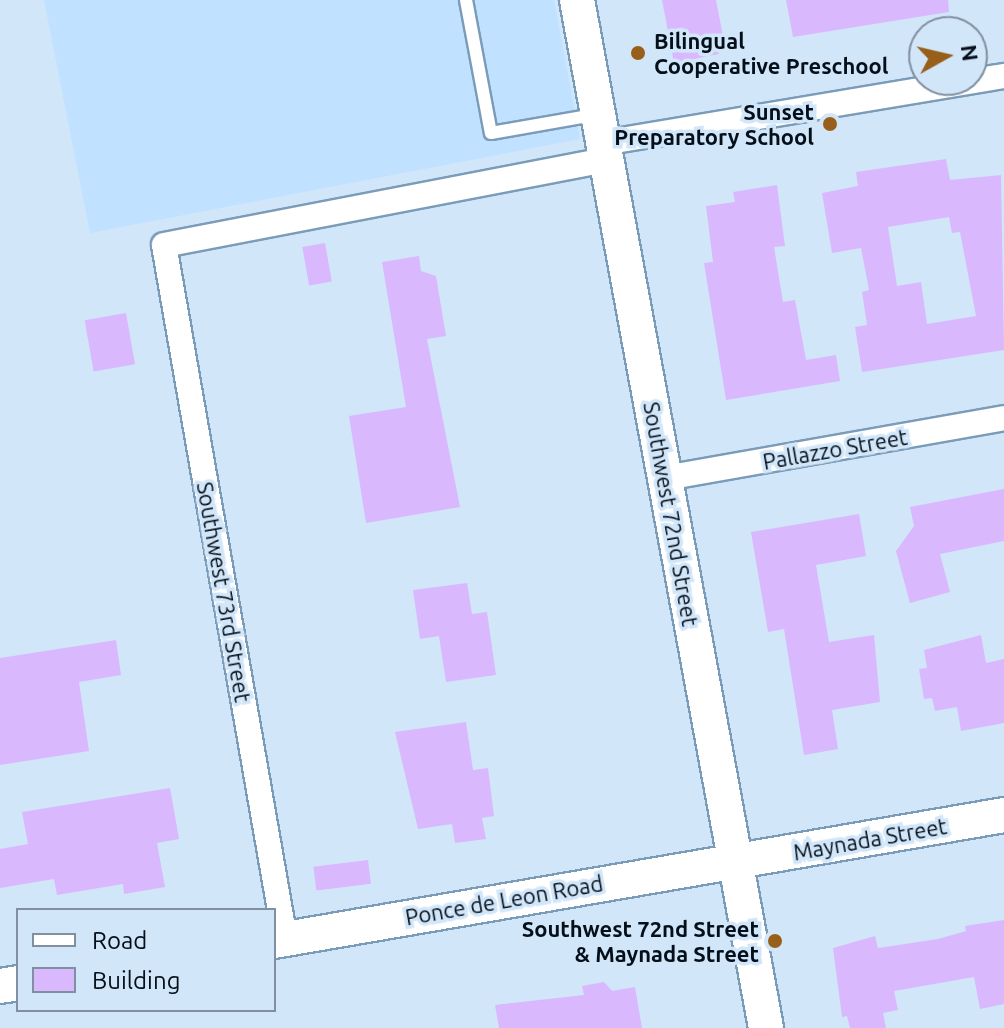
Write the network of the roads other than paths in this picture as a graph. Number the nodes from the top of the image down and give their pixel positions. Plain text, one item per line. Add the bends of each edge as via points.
1 (466, 0) edge
2 (577, 0) edge
3 (1004, 76) edge
4 (602, 139) junction
5 (1004, 418) edge
6 (665, 478) junction
7 (1004, 815) edge
8 (735, 862) junction
9 (274, 908) edge
10 (279, 940) edge
11 (766, 1028) edge

1 - 4 lane via 491,133
2 - 4 main road, Southwest 72nd Street
3 - 4 street
4 - 6 main road, Southwest 72nd Street
4 - 9 street, Southwest 73rd Street via 164,245
5 - 6 street, Pallazzo Street
6 - 8 main road, Southwest 72nd Street
7 - 8 main road, Maynada Street
8 - 10 main road, Ponce de Leon Road
8 - 11 main road, Southwest 72nd Street

